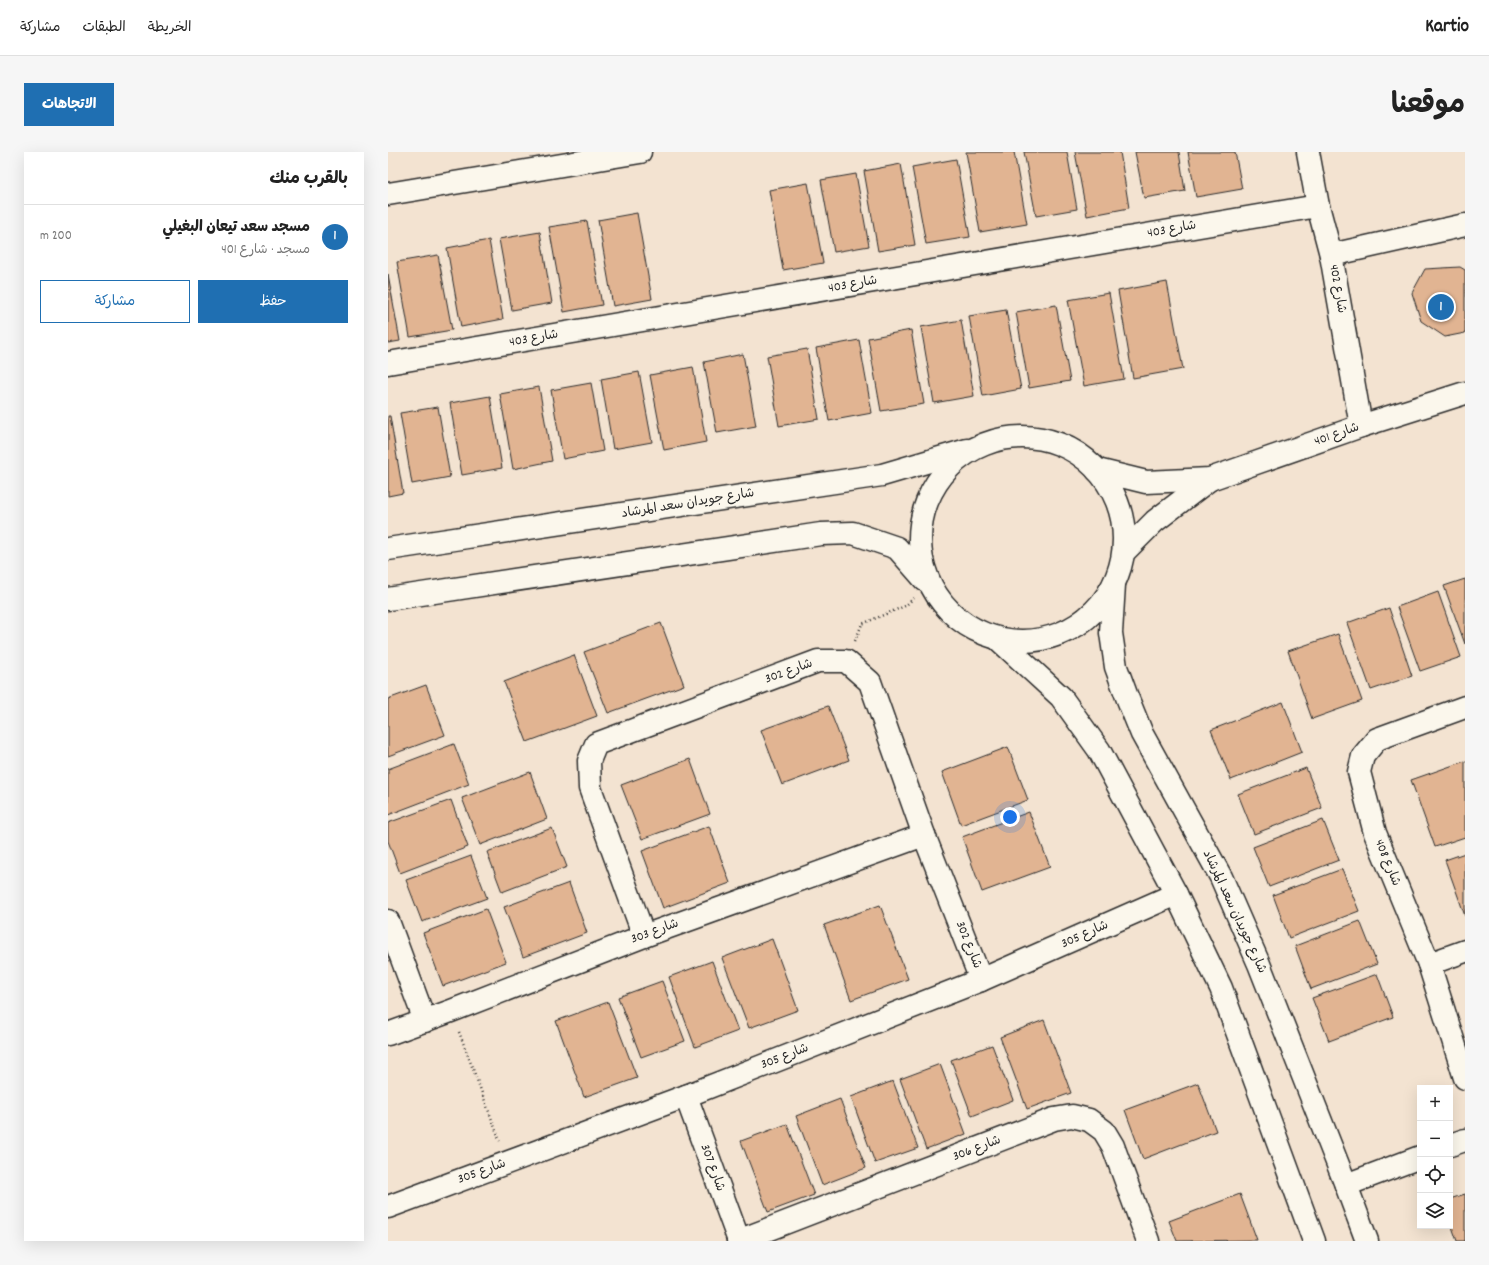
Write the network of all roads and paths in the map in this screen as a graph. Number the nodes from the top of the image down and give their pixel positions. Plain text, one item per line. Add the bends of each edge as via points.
1 (640, 152) edge
2 (1308, 152) edge
3 (388, 194) edge
4 (1318, 206) junction
5 (1465, 225) edge
6 (1331, 255) junction
7 (388, 363) edge
8 (1465, 393) edge
9 (1361, 426) junction
10 (985, 444) junction
11 (1097, 470) junction
12 (1210, 479) junction
13 (388, 549) edge
14 (1124, 552) junction
15 (1114, 584) junction
16 (930, 585) junction
17 (388, 599) edge
18 (998, 639) junction
19 (846, 661) junction
20 (1465, 707) edge
21 (924, 835) junction
22 (1176, 894) junction
23 (388, 922) edge
24 (644, 936) junction
25 (1465, 951) edge
26 (1429, 964) junction
27 (982, 980) junction
28 (451, 1011) junction
29 (425, 1021) junction
30 (388, 1034) edge
31 (1465, 1078) edge
32 (686, 1096) junction
33 (1465, 1140) edge
34 (1453, 1144) edge
35 (1417, 1158) edge
36 (508, 1162) junction
37 (1346, 1185) junction
38 (388, 1207) edge
39 (738, 1241) edge
40 (1148, 1241) edge
41 (1314, 1241) edge
42 (1367, 1241) edge

1 - 3 street
2 - 4 street, شارع 402
4 - 6 street, شارع 402
4 - 7 street, شارع 403
5 - 6 street
6 - 9 street, شارع 402
8 - 9 street, شارع 401
9 - 12 street, شارع 401
10 - 11 street via 1015,438 1045,440 1074,451
10 - 13 street, شارع جويدان سعد المرشاد via 882,475
10 - 16 street via 959,459 940,479 926,503 920,529 921,557
11 - 12 street, شارع 401 via 1146,482
11 - 14 street via 1114,494 1123,523
12 - 14 street, شارع 401 via 1155,521
14 - 15 street
15 - 18 street via 1094,612 1066,632 1032,641
15 - 37 street, شارع جويدان سعد المرشاد via 1111,633 1116,666 1125,691 1142,734 1221,877 1259,964
16 - 17 street via 897,548 853,533 813,535
16 - 18 street via 947,609 970,628
16 - 19 path via 905,606 862,624
18 - 22 street via 1061,697 1099,750
19 - 21 street, شارع 302 via 870,682
19 - 24 street, شارع 302 via 818,661 596,744 589,761 590,788
20 - 26 street, شارع 408 via 1376,739 1363,756 1359,772 1375,833
21 - 24 street, شارع 303
21 - 27 street, شارع 302
22 - 27 street, شارع 305
22 - 41 street via 1221,988
23 - 29 street
24 - 28 street, شارع 303
25 - 26 street
26 - 31 street, شارع 408
27 - 32 street, شارع 305
28 - 29 street, شارع 303
28 - 36 path
29 - 30 street, شارع 303
32 - 36 street, شارع 305
32 - 39 street, شارع 307
33 - 34 street
35 - 37 street
36 - 38 street, شارع 305
37 - 42 street, شارع جويدان سعد المرشاد
39 - 40 street, شارع 306 via 1054,1119 1072,1116 1089,1120 1104,1131 1113,1146

